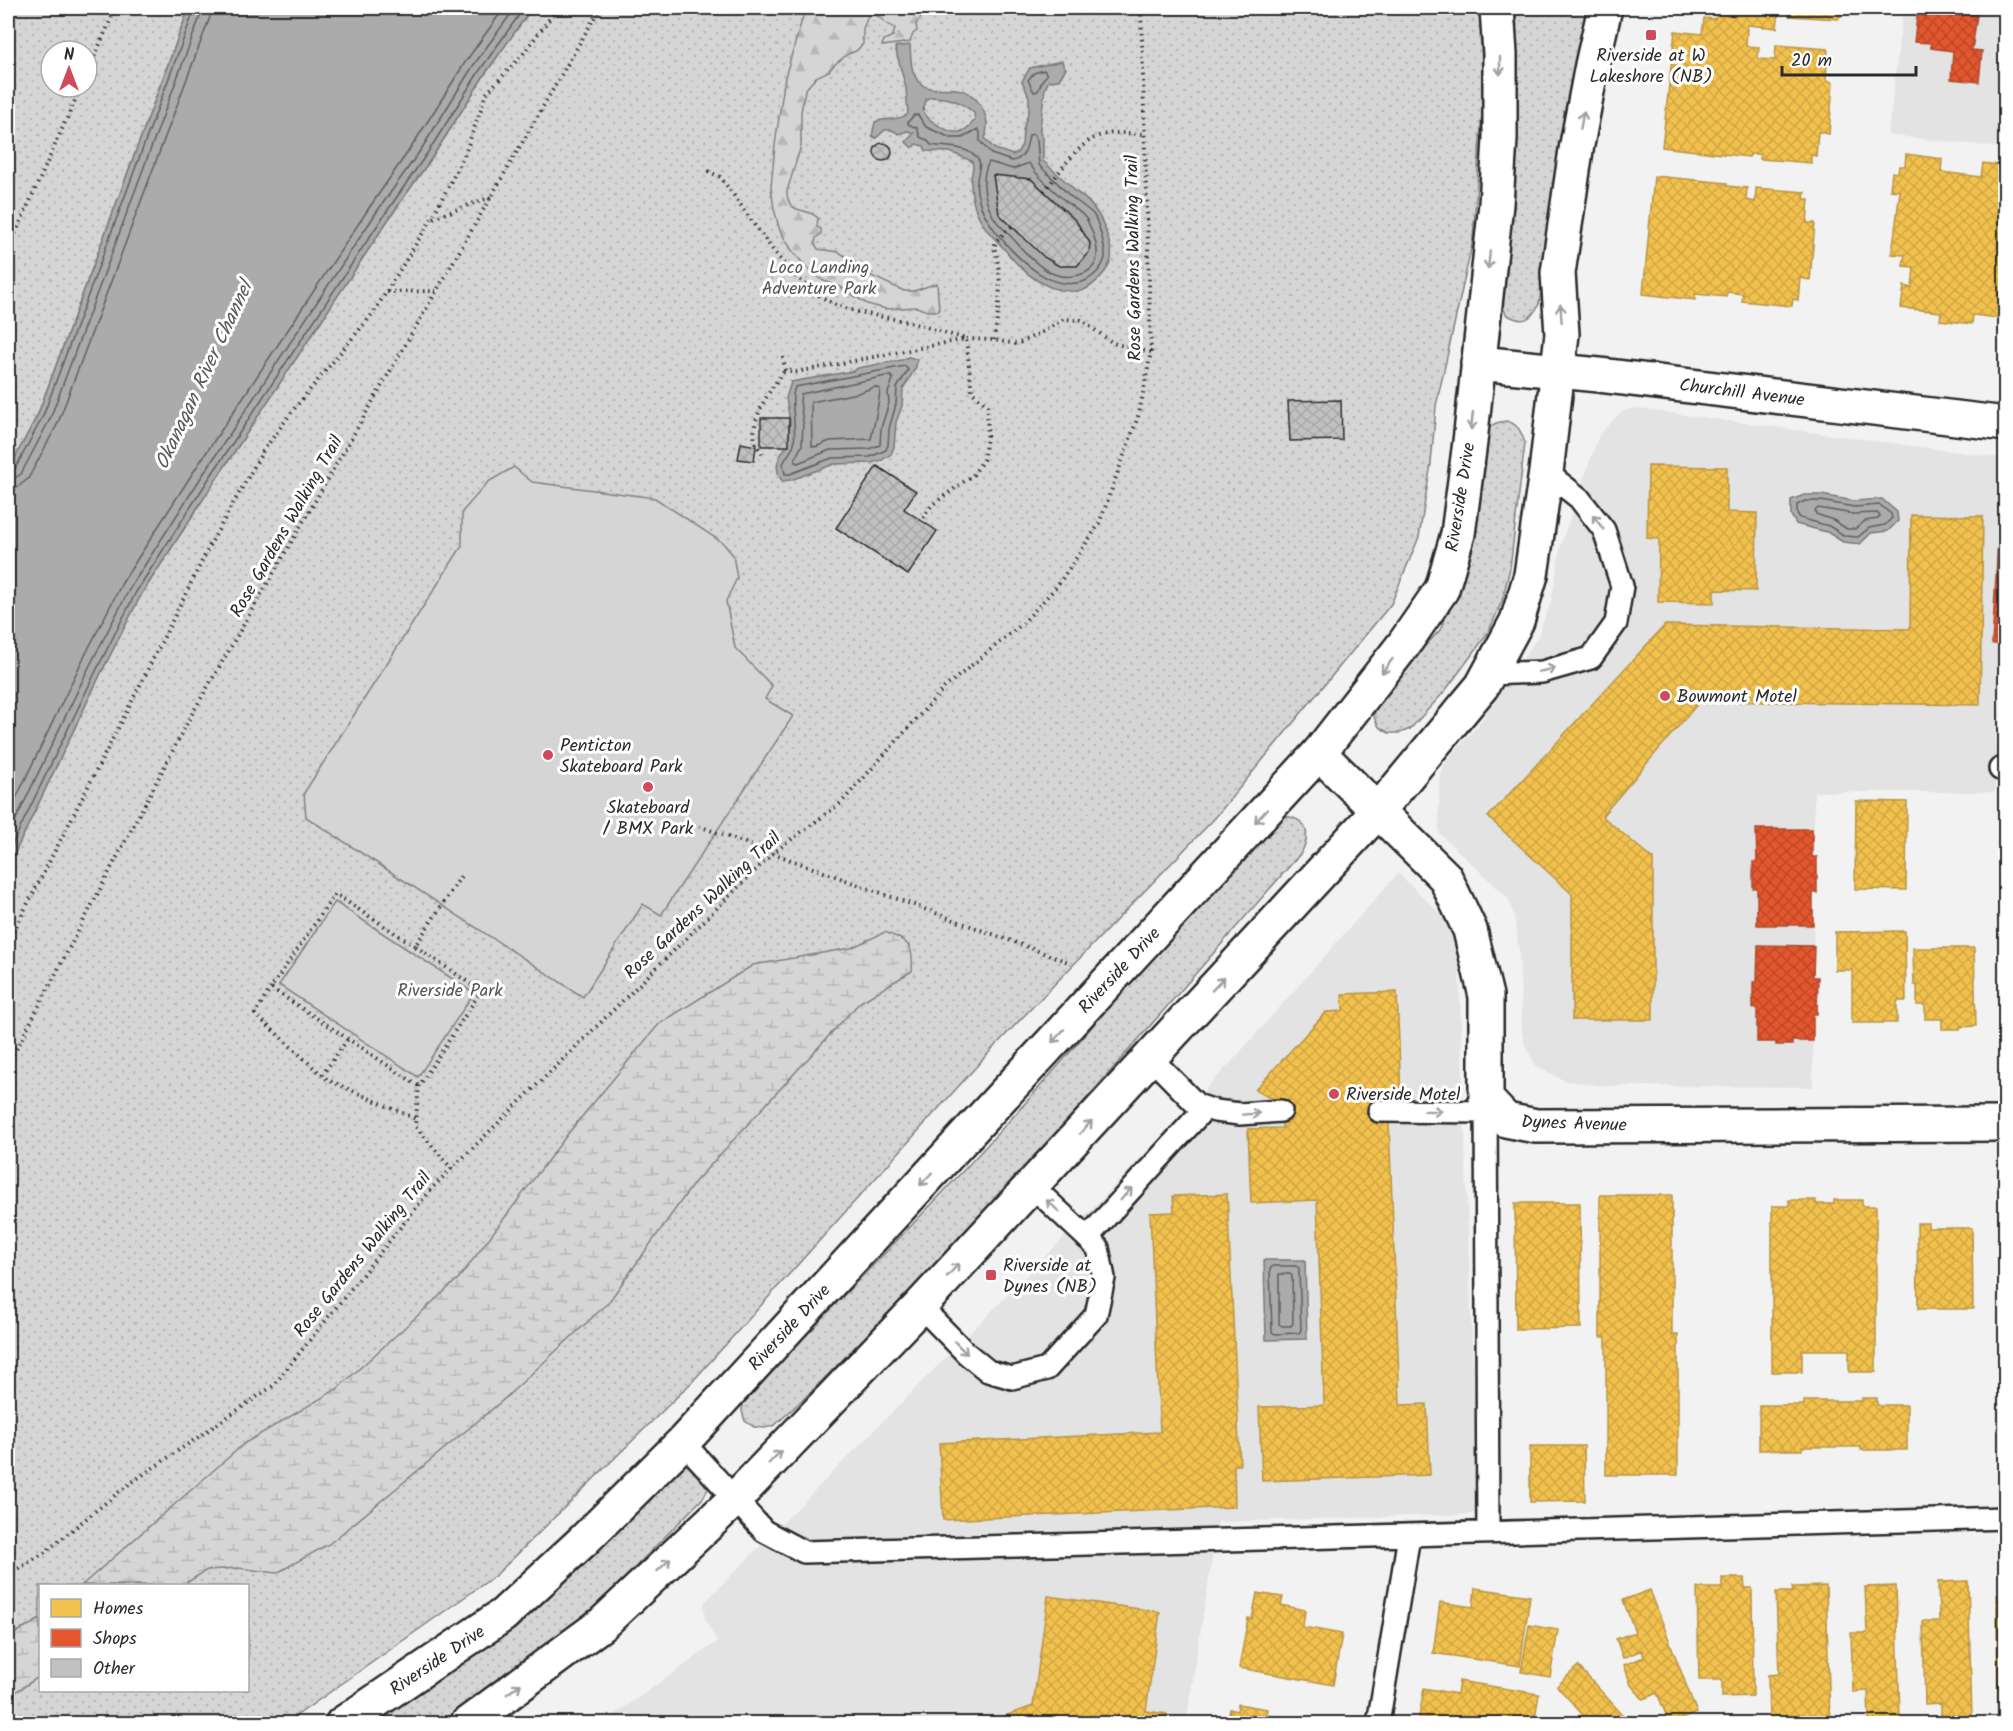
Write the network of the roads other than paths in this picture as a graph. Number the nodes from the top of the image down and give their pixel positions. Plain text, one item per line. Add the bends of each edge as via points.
1 (1497, 8) edge
2 (1605, 8) edge
3 (1478, 363) junction
4 (1558, 371) junction
5 (2006, 424) edge
6 (1546, 472) junction
7 (1488, 674) junction
8 (1319, 753) junction
9 (1378, 811) junction
10 (1150, 1057) junction
11 (1486, 1106) junction
12 (1205, 1108) junction
13 (1379, 1111) dead end
14 (1281, 1112) dead end
15 (2006, 1124) edge
16 (1032, 1186) junction
17 (1087, 1238) junction
18 (920, 1306) junction
19 (683, 1442) junction
20 (735, 1499) junction
21 (2006, 1518) edge
22 (1488, 1532) junction
23 (1409, 1536) junction
24 (342, 1724) edge
25 (467, 1724) edge
26 (1378, 1724) edge

1 -> 3 street, Riverside Drive via 1499,150
4 -> 2 street via 1562,334 1558,273 1576,150
3 - 4 street, Churchill Avenue
3 -> 8 street, Riverside Drive via 1458,534 1442,589
4 - 5 street, Churchill Avenue
4 - 6 street
6 - 7 street via 1531,575 1517,621
7 -> 6 lane via 1542,672 1591,658 1616,623 1622,586 1604,530 1579,498
7 - 9 street via 1469,703
8 - 9 street
8 -> 19 street, Riverside Drive
10 -> 9 street
9 - 11 street via 1446,877 1470,930 1486,996
10 - 12 lane via 1197,1105
16 -> 10 street
13 -> 11 lane
11 - 15 street, Dynes Avenue via 1506,1120 1536,1126
11 - 22 lane
12 -> 14 lane via 1240,1114
17 -> 12 lane
17 -> 16 lane
18 -> 16 street
18 -> 17 lane via 988,1371 1012,1378 1047,1370 1096,1315 1104,1278 1098,1248
20 -> 18 street
19 - 20 lane
19 - 24 street, Riverside Drive via 503,1615
20 - 23 lane via 764,1531 804,1552
25 -> 20 street via 602,1624
21 - 22 lane
22 - 23 lane
23 - 26 lane

